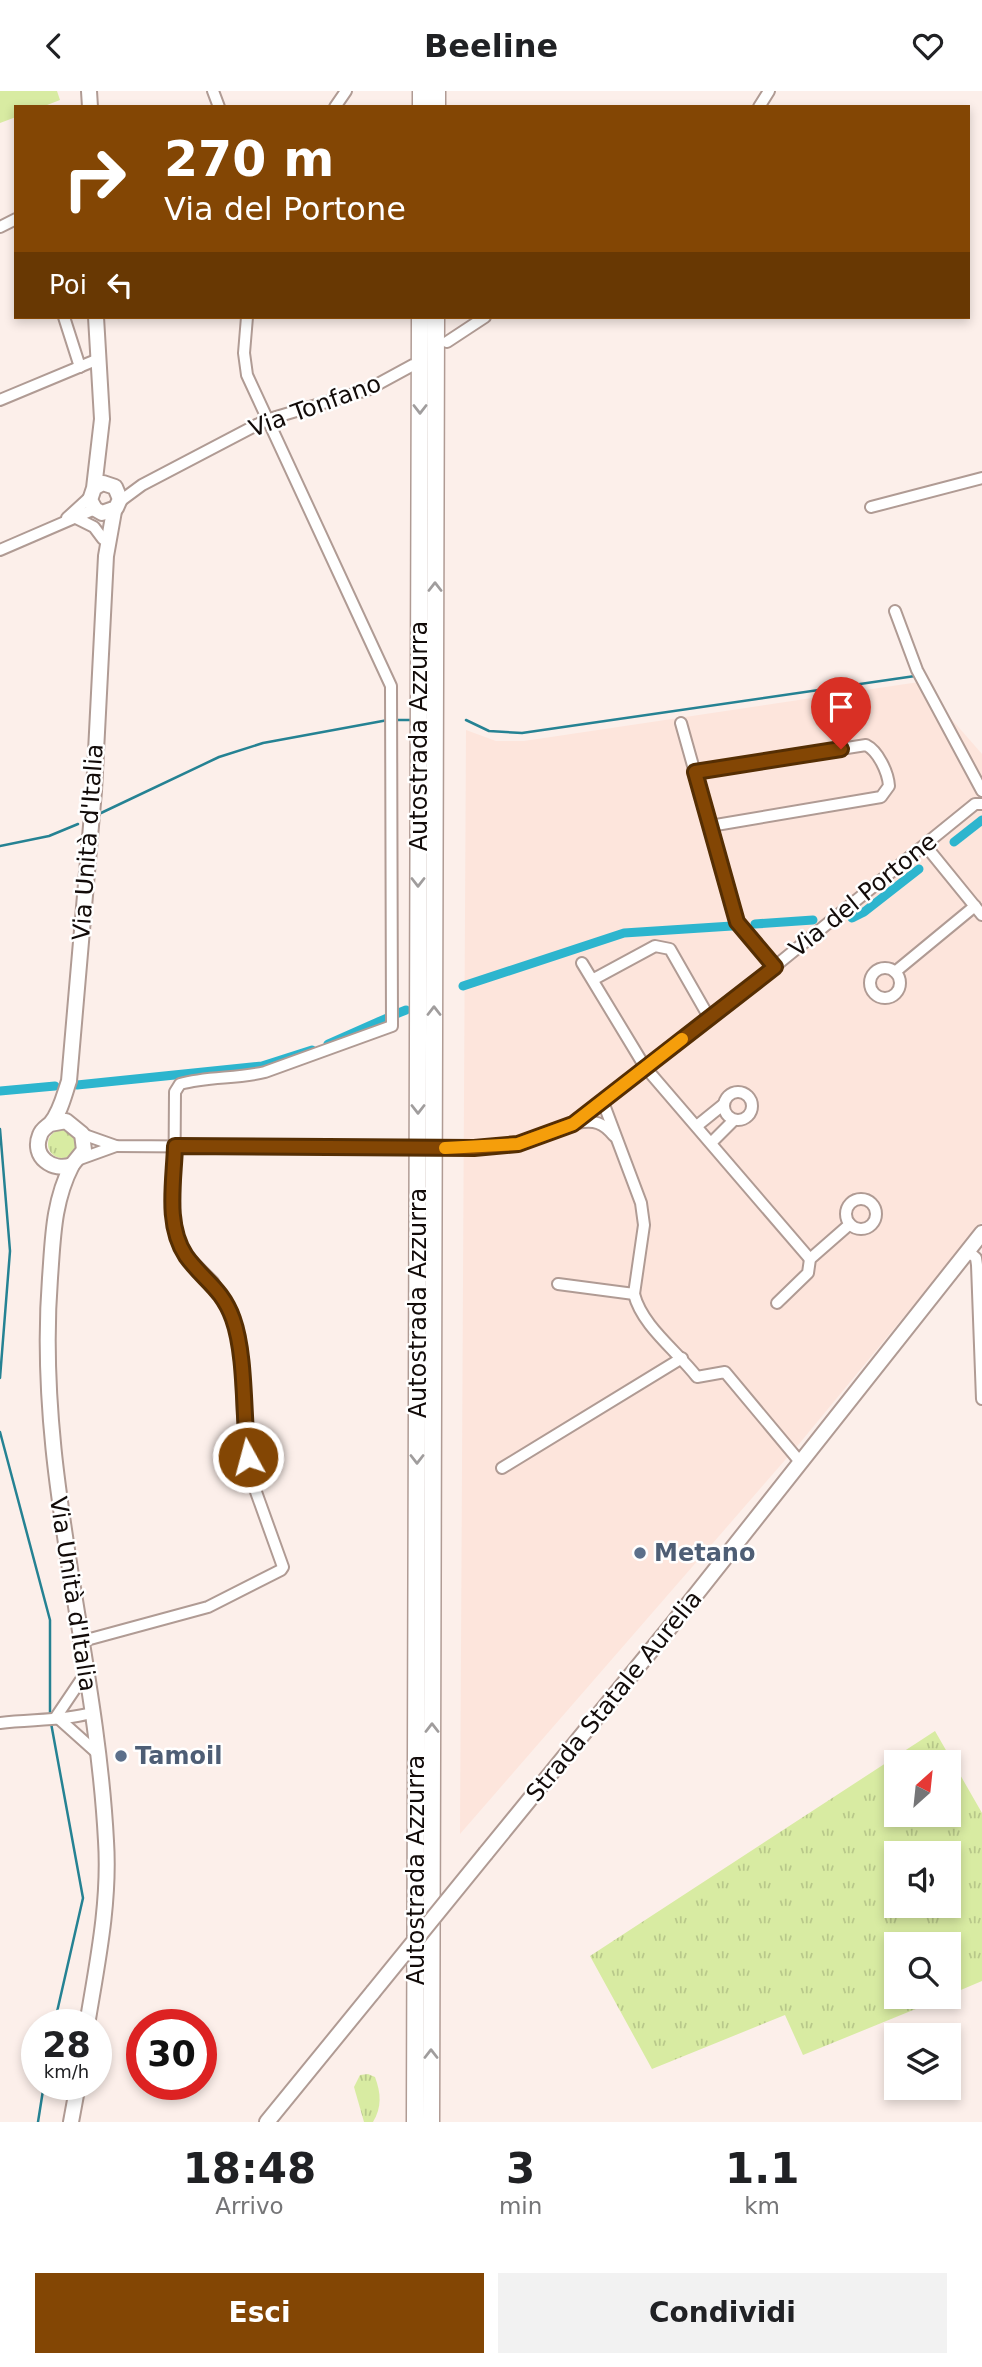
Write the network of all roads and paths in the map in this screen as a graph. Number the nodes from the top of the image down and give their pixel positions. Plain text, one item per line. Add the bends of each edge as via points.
1 (65, 319) edge
2 (96, 319) edge
3 (247, 319) edge
4 (420, 319) edge
5 (436, 319) edge
6 (482, 319) edge
7 (447, 342) dead end
8 (96, 360) junction
9 (413, 365) dead end
10 (80, 367) junction
11 (0, 400) edge
12 (102, 419) junction
13 (266, 420) junction
14 (982, 478) edge
15 (142, 485) junction
16 (113, 486) junction
17 (94, 501) junction
18 (117, 507) junction
19 (871, 507) dead end
20 (70, 519) junction
21 (103, 539) junction
22 (0, 550) edge
23 (106, 556) junction
24 (895, 611) dead end
25 (681, 723) dead end
26 (695, 772) junction
27 (982, 791) edge
28 (982, 804) edge
29 (710, 827) junction
30 (925, 845) junction
31 (978, 911) edge
32 (582, 963) dead end
33 (775, 967) junction
34 (895, 972) dead end
35 (594, 979) junction
36 (710, 1019) junction
37 (645, 1067) junction
38 (69, 1081) junction
39 (603, 1102) junction
40 (724, 1104) junction
41 (734, 1120) junction
42 (50, 1124) junction
43 (573, 1124) junction
44 (698, 1125) junction
45 (81, 1132) junction
46 (712, 1142) junction
47 (116, 1146) junction
48 (175, 1146) junction
49 (622, 1147) junction
50 (45, 1161) junction
51 (76, 1162) junction
52 (55, 1206) junction
53 (850, 1224) dead end
54 (982, 1233) edge
55 (968, 1251) junction
56 (810, 1259) junction
57 (558, 1284) dead end
58 (634, 1294) junction
59 (777, 1303) dead end
60 (682, 1357) junction
61 (982, 1399) edge
62 (801, 1463) junction
63 (502, 1468) dead end
64 (79, 1642) junction
65 (85, 1674) junction
66 (91, 1713) junction
67 (55, 1717) junction
68 (0, 1723) edge
69 (96, 1752) junction
70 (90, 2009) edge
71 (75, 2100) edge
72 (71, 2122) edge
73 (267, 2122) edge
74 (415, 2122) edge
75 (430, 2122) edge

1 - 10 street
2 - 8 main road
3 - 13 street via 247,375
4 -> 74 highway, Autostrada Azzurra
75 -> 5 highway, Autostrada Azzurra
6 - 7 street
8 - 10 street
8 - 12 main road
9 - 13 street, Via Tonfano via 367,390
10 - 11 street
12 - 16 main road
12 - 17 main road
13 - 15 street, Via Tonfano
13 - 48 street via 391,686 392,1027 265,1072 180,1084 175,1092
14 - 19 street
15 - 16 street
15 - 18 street
16 - 17 main road
16 - 18 main road
17 - 18 main road
17 - 20 street
17 - 21 main road
18 - 23 main road
20 - 21 street via 93,527
20 - 22 street
21 - 23 main road
23 - 38 main road, Via Unità d'Italia via 94,791
24 - 27 street via 917,670
25 - 26 street
26 - 29 street
26 - 29 street via 866,745 888,776 889,786 881,797
28 - 30 street, Via del Portone via 975,804
29 - 33 street via 737,922
30 - 31 street
30 - 33 street, Via del Portone
31 - 34 street
32 - 35 street
33 - 36 street, Via del Portone
35 - 36 street via 655,946 670,949
35 - 37 street
36 - 37 street, Via del Portone
37 - 39 street, Via del Portone
37 - 44 street
38 - 42 main road, Via Unità d'Italia
38 - 45 main road via 71,1106
39 - 43 street, Via del Portone
39 - 49 street
40 - 41 street via 727,1116
40 - 41 street via 732,1093 750,1098 748,1117
40 - 44 street
41 - 46 street
42 - 45 main road via 66,1121
42 - 50 main road via 38,1144
43 - 48 street, Via del Portone, bridge via 518,1144 474,1148
43 - 49 street via 592,1120 605,1125
44 - 46 street
45 - 47 street, Via del Portone
45 - 51 main road via 84,1150
46 - 56 street
47 - 48 street, Via del Portone
47 - 51 street
48 - 64 street via 174,1230 186,1255 213,1282 233,1318 240,1341 251,1478 283,1567 208,1607
49 - 58 street via 644,1225
50 - 51 main road via 58,1168
50 - 52 main road
51 - 52 main road, Via Unità d'Italia
52 - 64 main road, Via Unità d'Italia via 47,1332 50,1425
53 - 56 street
54 - 55 main road, Strada Statale Aurelia
55 - 61 street via 977,1265
55 - 62 main road, Strada Statale Aurelia
56 - 59 street via 808,1273
57 - 58 street
58 - 60 street via 648,1321
60 - 62 street via 697,1377 724,1372
60 - 63 street
62 - 73 main road, Strada Statale Aurelia, bridge
64 - 65 main road, Via Unità d'Italia
65 - 66 main road, Via Unità d'Italia
65 - 67 street
66 - 67 street via 71,1710
66 - 69 main road, Via Unità d'Italia
67 - 68 street
67 - 69 street
69 - 70 main road, Via Unità d'Italia via 107,1875
71 - 72 main road

